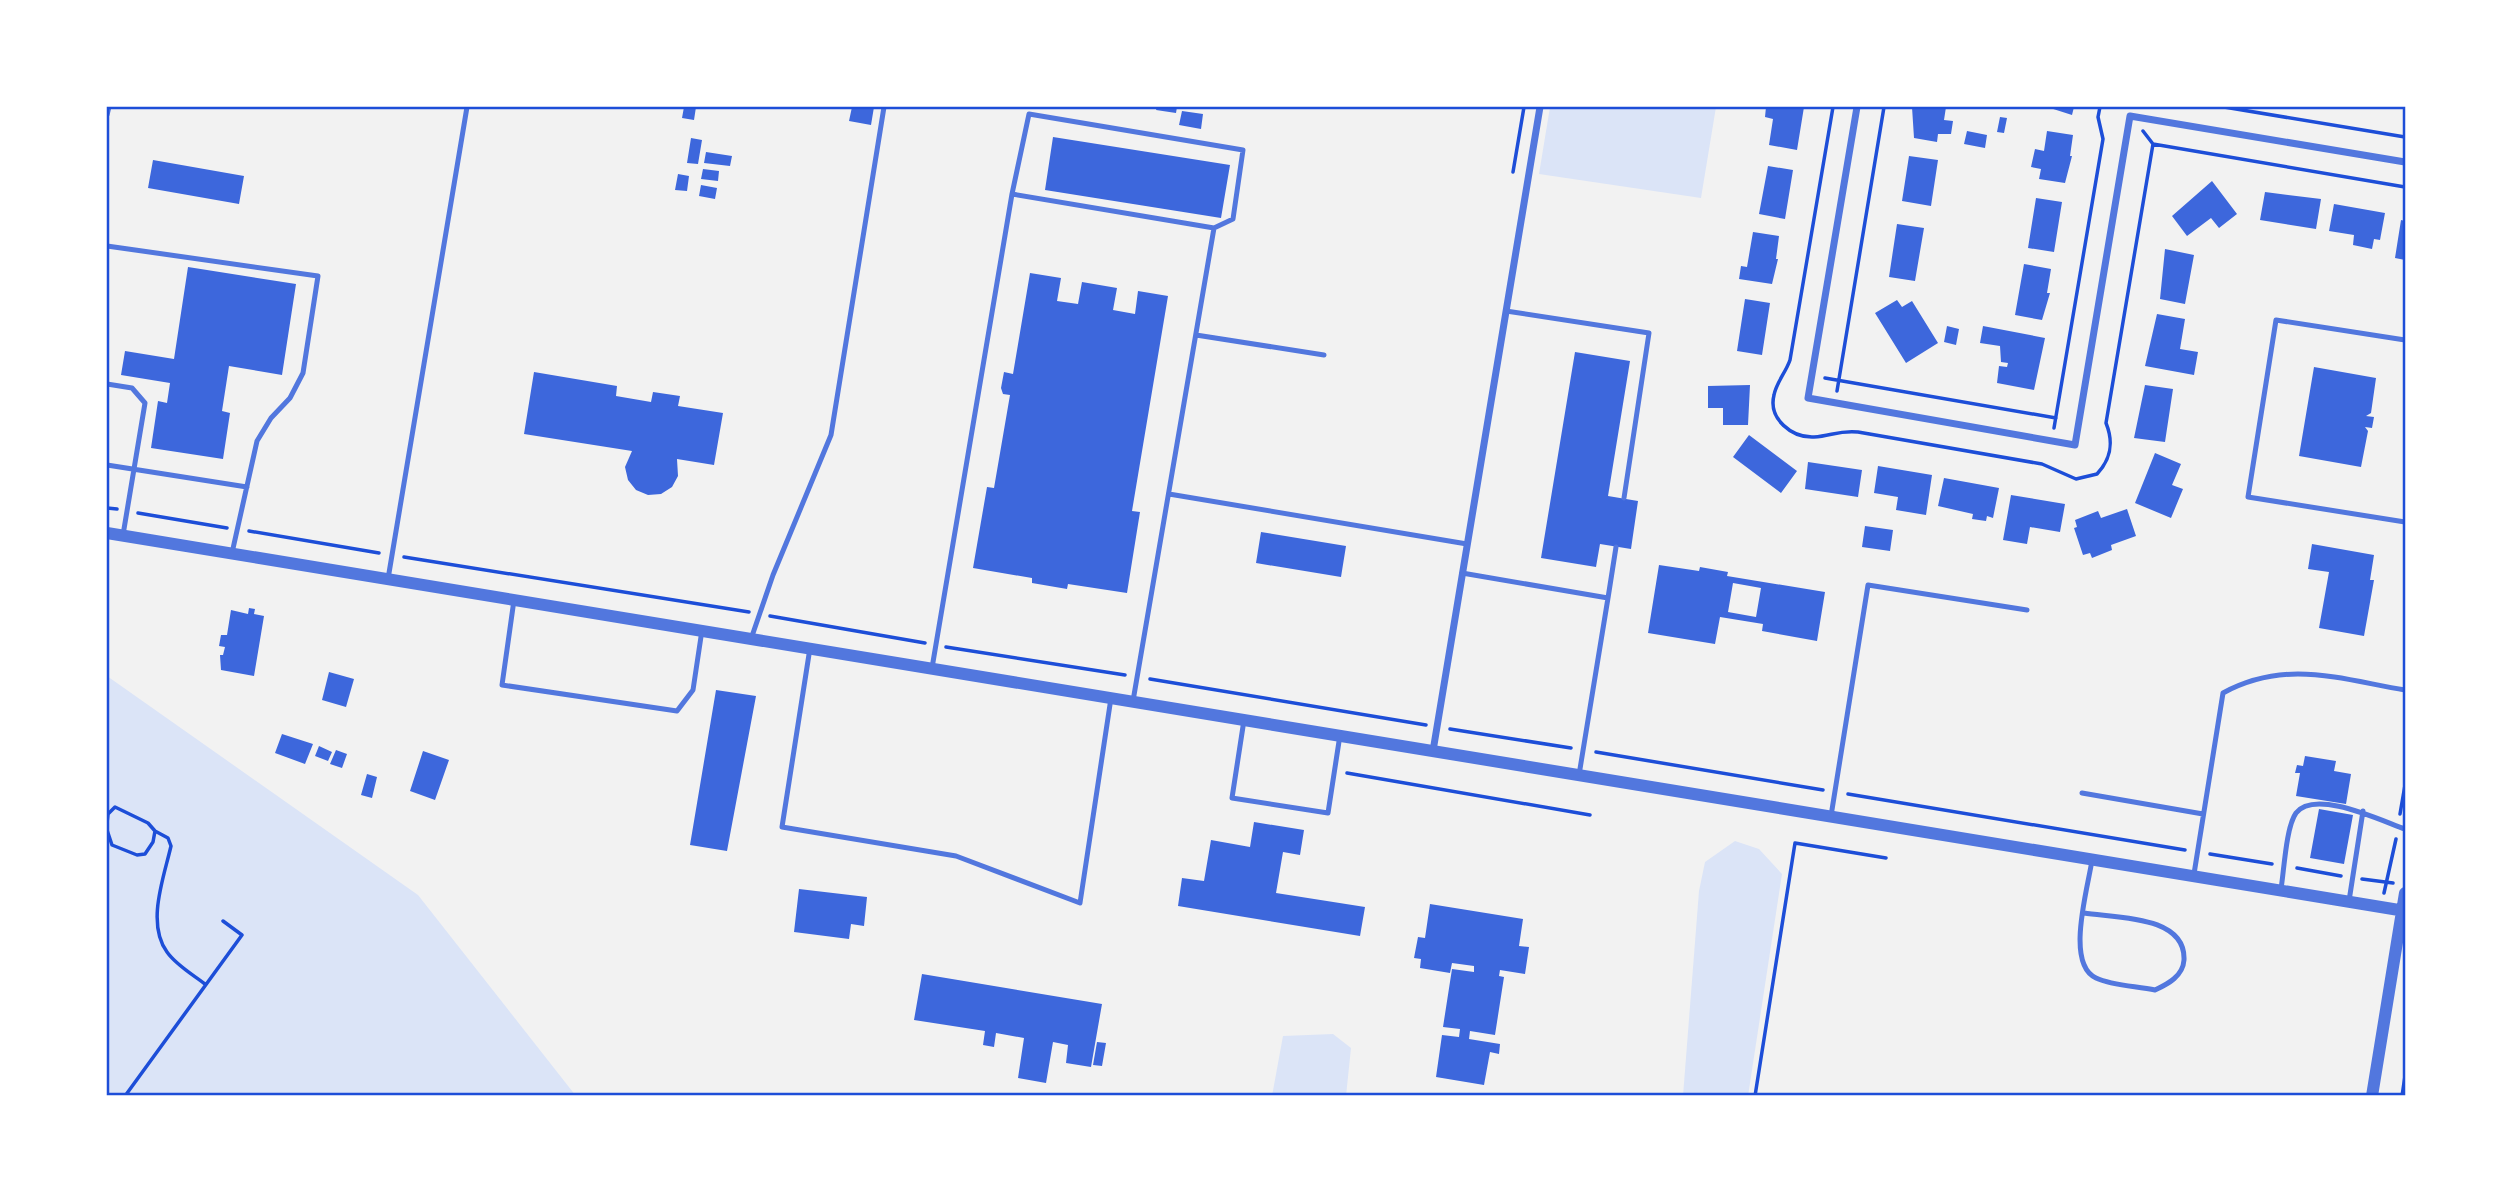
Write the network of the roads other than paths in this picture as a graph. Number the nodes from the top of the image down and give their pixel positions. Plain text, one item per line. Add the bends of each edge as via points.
1 (109, 107) edge
2 (467, 107) edge
3 (884, 107) edge
4 (1540, 107) edge
5 (1857, 107) edge
6 (107, 115) edge
7 (2405, 162) edge
8 (1012, 194) junction
9 (1214, 228) junction
10 (107, 246) edge
11 (1506, 311) junction
12 (1196, 335) junction
13 (2405, 340) edge
14 (1324, 355) dead end
15 (107, 384) edge
16 (107, 465) edge
17 (134, 470) junction
18 (247, 487) junction
19 (1169, 494) junction
20 (1623, 498) dead end
21 (2405, 522) edge
22 (107, 533) edge
23 (123, 535) junction
24 (1467, 544) junction
25 (1616, 547) dead end
26 (232, 553) junction
27 (1462, 573) junction
28 (388, 579) junction
29 (1608, 598) junction
30 (514, 600) junction
31 (2027, 610) dead end
32 (702, 630) junction
33 (751, 639) junction
34 (810, 648) junction
35 (932, 668) junction
36 (2405, 690) edge
37 (1111, 698) junction
38 (1133, 701) junction
39 (1244, 720) junction
40 (1340, 735) junction
41 (1433, 751) junction
42 (1580, 775) junction
43 (2082, 793) dead end
44 (2363, 811) junction
45 (2203, 814) junction
46 (1831, 816) junction
47 (2405, 829) edge
48 (2092, 859) junction
49 (2194, 876) junction
50 (2401, 888) edge
51 (2281, 890) junction
52 (2349, 901) junction
53 (2404, 910) edge
54 (2084, 913) junction
55 (2372, 1096) edge

1 - 6 lane
2 - 28 lane
3 - 33 lane via 831,435
4 - 11 street
5 - 7 street via 1808,398 2075,445 2130,116
8 - 9 lane
8 - 9 lane via 1029,114 1243,149 1233,219
8 - 35 lane
9 - 12 lane
10 - 18 lane via 318,276 303,373 257,441
11 - 20 lane via 1649,333
11 - 24 street
12 - 14 lane
12 - 19 lane
13 - 21 lane via 2276,320 2248,497
15 - 17 lane via 132,388 145,403
16 - 17 lane
17 - 18 lane
17 - 23 lane
18 - 26 lane
19 - 24 lane
19 - 38 lane
22 - 23 street
23 - 26 street
24 - 27 street
25 - 29 lane
26 - 28 street
27 - 29 lane
27 - 41 street
28 - 30 street
29 - 42 lane
30 - 32 street
30 - 32 lane via 502,685 677,711 693,690
31 - 46 lane via 1868,585
32 - 33 street
33 - 34 street
34 - 35 street
34 - 37 lane via 782,827 956,856 1080,903
35 - 37 street
36 - 45 lane via 2294,672 2269,674 2223,693
37 - 38 street
38 - 39 street
39 - 40 street
39 - 40 lane via 1232,798 1328,813
40 - 41 street
41 - 42 street
42 - 46 street
43 - 45 lane
44 - 47 lane
44 - 51 lane via 2319,805 2297,812
44 - 52 lane
45 - 49 lane
46 - 48 street
48 - 49 street
48 - 54 lane
49 - 51 street
50 - 53 street
51 - 52 street
52 - 53 street
53 - 55 street
54 - 54 lane via 2080,961 2096,978 2155,990 2179,975 2184,954 2174,932

